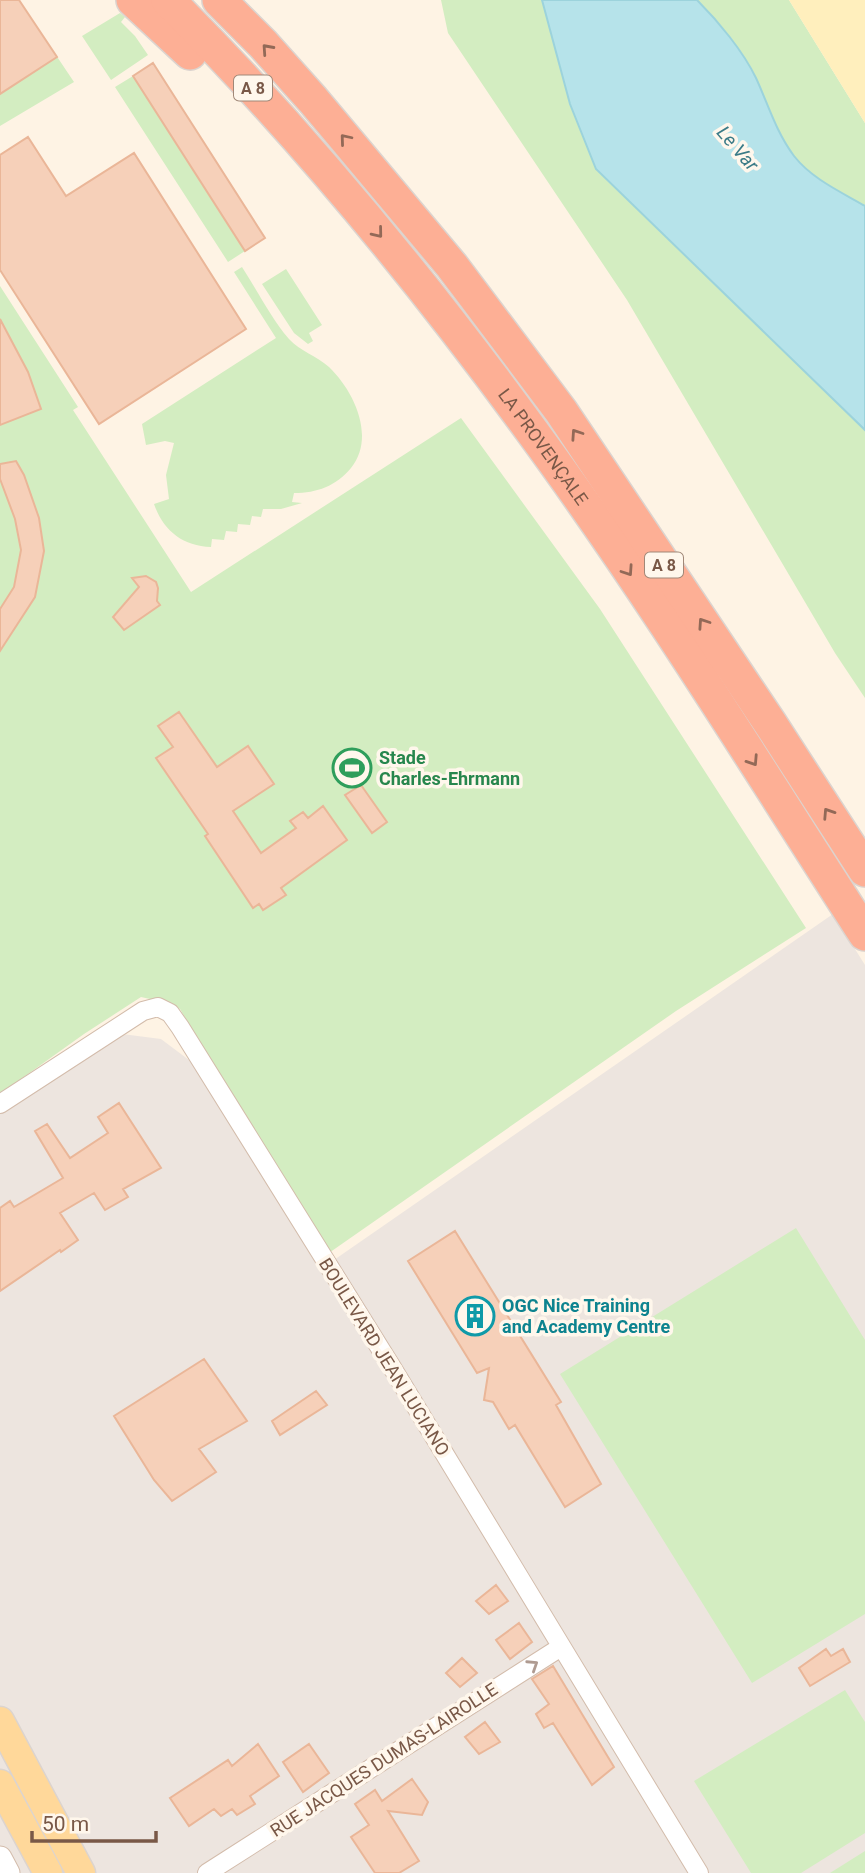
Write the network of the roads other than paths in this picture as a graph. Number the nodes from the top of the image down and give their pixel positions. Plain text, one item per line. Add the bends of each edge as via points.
1 (133, 0) edge
2 (168, 0) edge
3 (219, 0) edge
4 (336, 180) junction
5 (865, 870) edge
6 (865, 934) edge
7 (0, 1104) edge
8 (561, 1647) junction
9 (0, 1720) edge
10 (0, 1784) edge
11 (0, 1858) edge
12 (8, 1873) edge
13 (48, 1873) edge
14 (81, 1873) edge
15 (207, 1873) edge
16 (699, 1873) edge

1 - 4 highway via 255,114
2 - 4 highway, LA PROVENÇALE / A 8
5 -> 3 highway, LA PROVENÇALE / A 8 via 561,411 452,266 313,100
4 -> 6 highway, LA PROVENÇALE / A 8 via 540,442
7 - 8 street, BOULEVARD JEAN LUCIANO via 143,1011 158,1007 170,1013
15 -> 8 street, RUE JACQUES DUMAS-LAIROLLE
8 - 16 street, BOULEVARD JEAN LUCIANO
9 - 14 main road
10 - 13 main road
11 - 12 street

